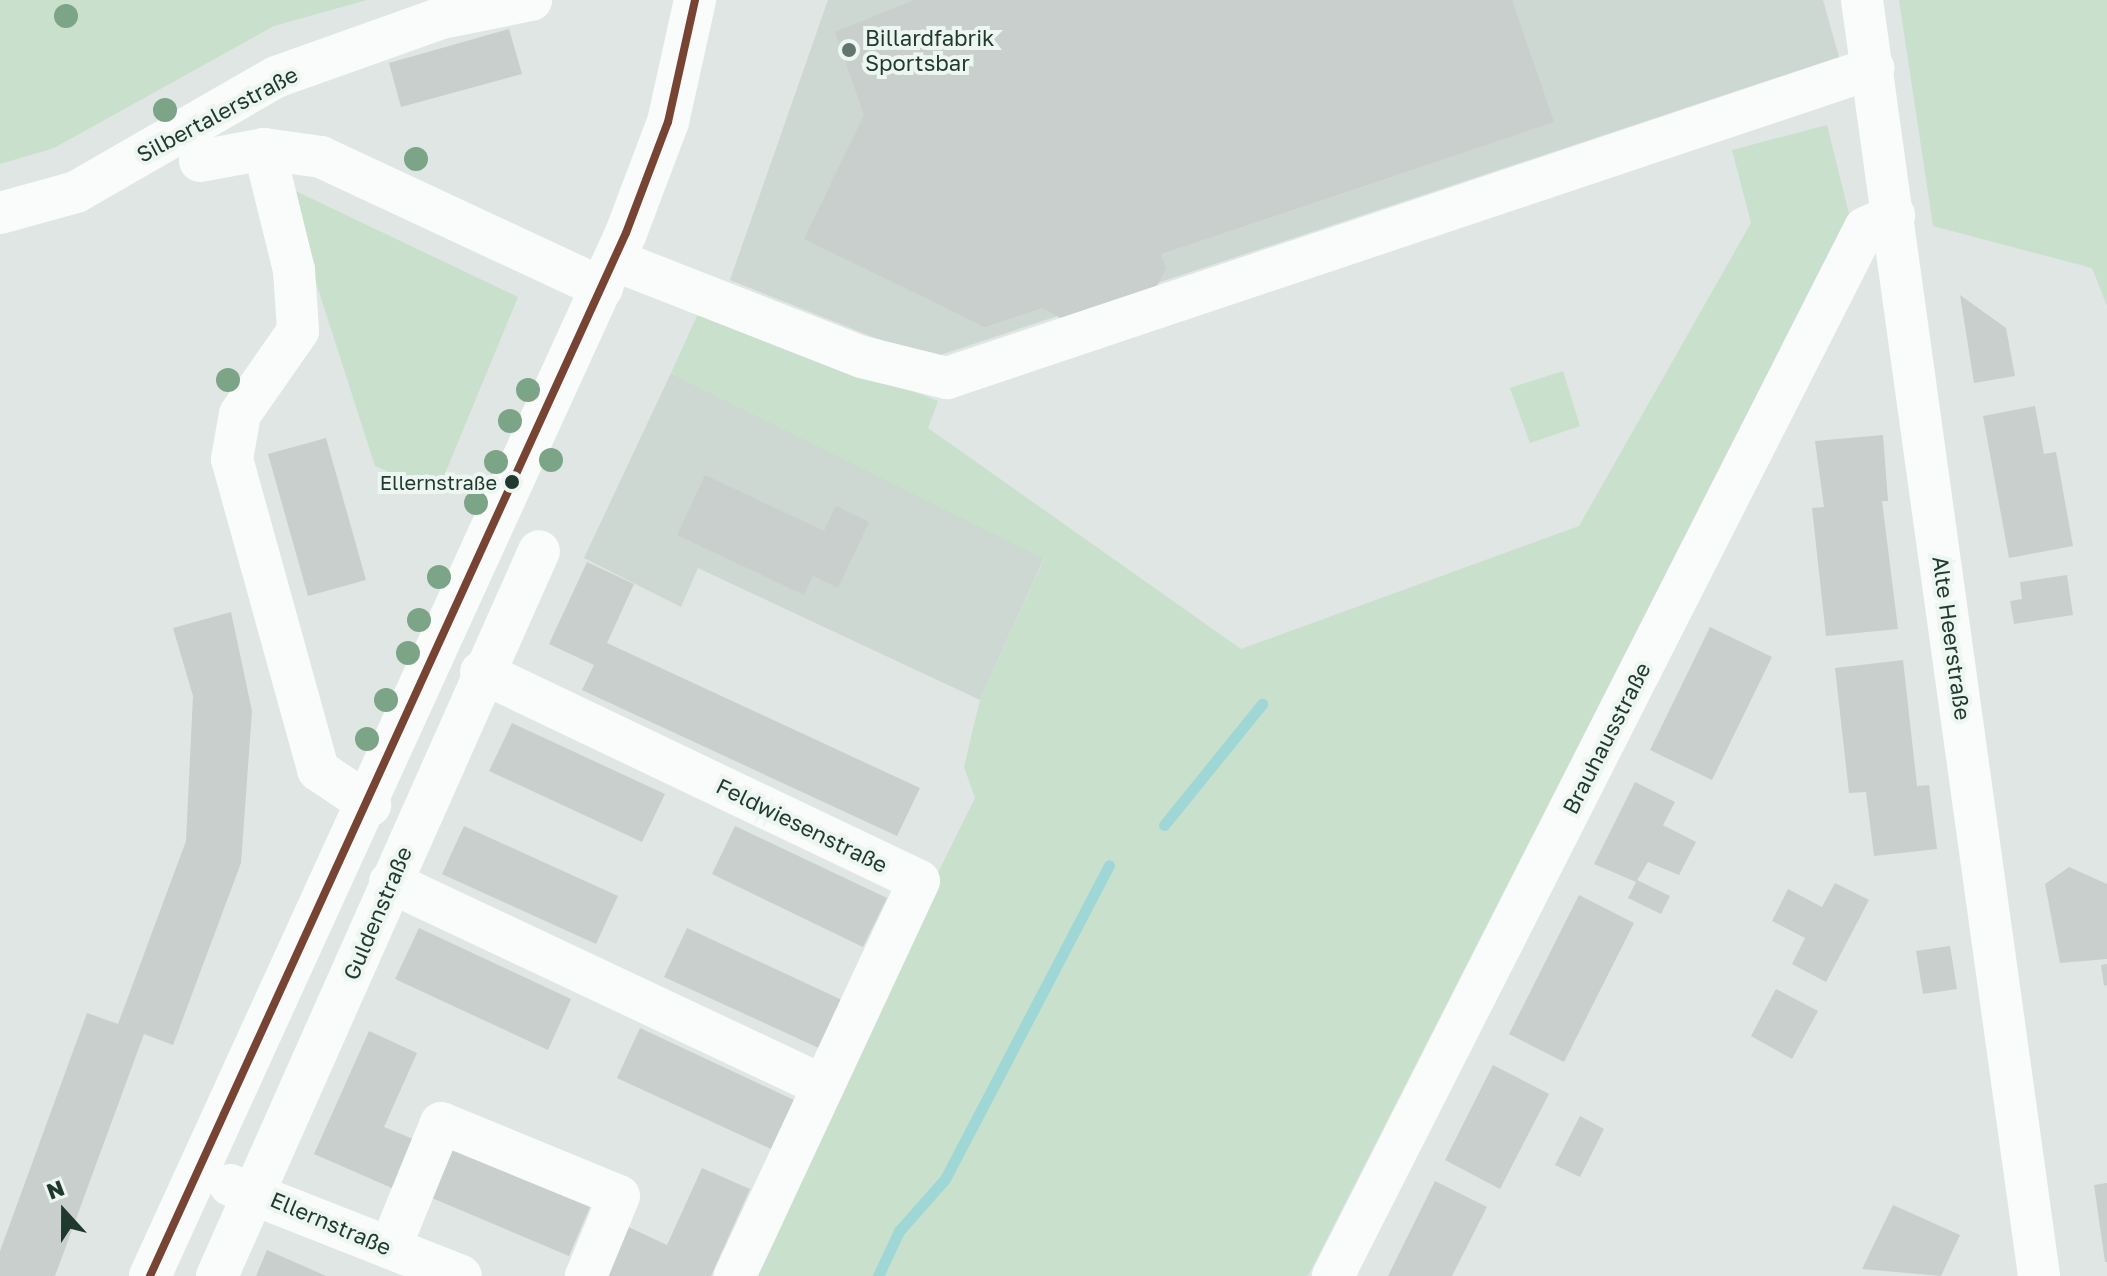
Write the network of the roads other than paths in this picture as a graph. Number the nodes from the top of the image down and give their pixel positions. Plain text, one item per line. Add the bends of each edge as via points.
1 (531, 0) edge
2 (695, 0) edge
3 (1862, 0) edge
4 (1873, 68) junction
5 (264, 149) junction
6 (200, 161) dead end
7 (0, 213) edge
8 (1894, 215) junction
9 (608, 274) junction
10 (539, 551) dead end
11 (481, 672) junction
12 (370, 805) junction
13 (390, 882) junction
14 (823, 1086) junction
15 (198, 1177) junction
16 (258, 1192) junction
17 (390, 1248) junction
18 (150, 1276) edge
19 (217, 1276) edge
20 (461, 1276) edge
21 (586, 1276) edge
22 (735, 1276) edge
23 (1333, 1276) edge
24 (2039, 1276) edge

1 - 7 street, Silbertalerstraße via 442,18 276,77 76,192
2 - 9 street via 668,122
3 - 4 street, Alte Heerstraße
4 - 8 street, Alte Heerstraße
4 - 9 street via 947,378 862,357
5 - 6 street
5 - 9 street via 321,157
5 - 12 street via 294,270 298,331 240,414 232,459 318,770
8 - 23 street, Brauhausstraße via 1865,228
8 - 24 street, Alte Heerstraße
9 - 12 street
10 - 11 street, Guldenstraße
11 - 13 street, Guldenstraße
11 - 14 street, Feldwiesenstraße via 919,881
12 - 15 street
13 - 14 street
13 - 16 street, Guldenstraße
14 - 22 street, Feldwiesenstraße
15 - 16 street, Ellernstraße
15 - 18 street
16 - 17 street, Ellernstraße
16 - 19 street, Guldenstraße
17 - 20 street, Ellernstraße
17 - 21 street via 441,1123 619,1196

